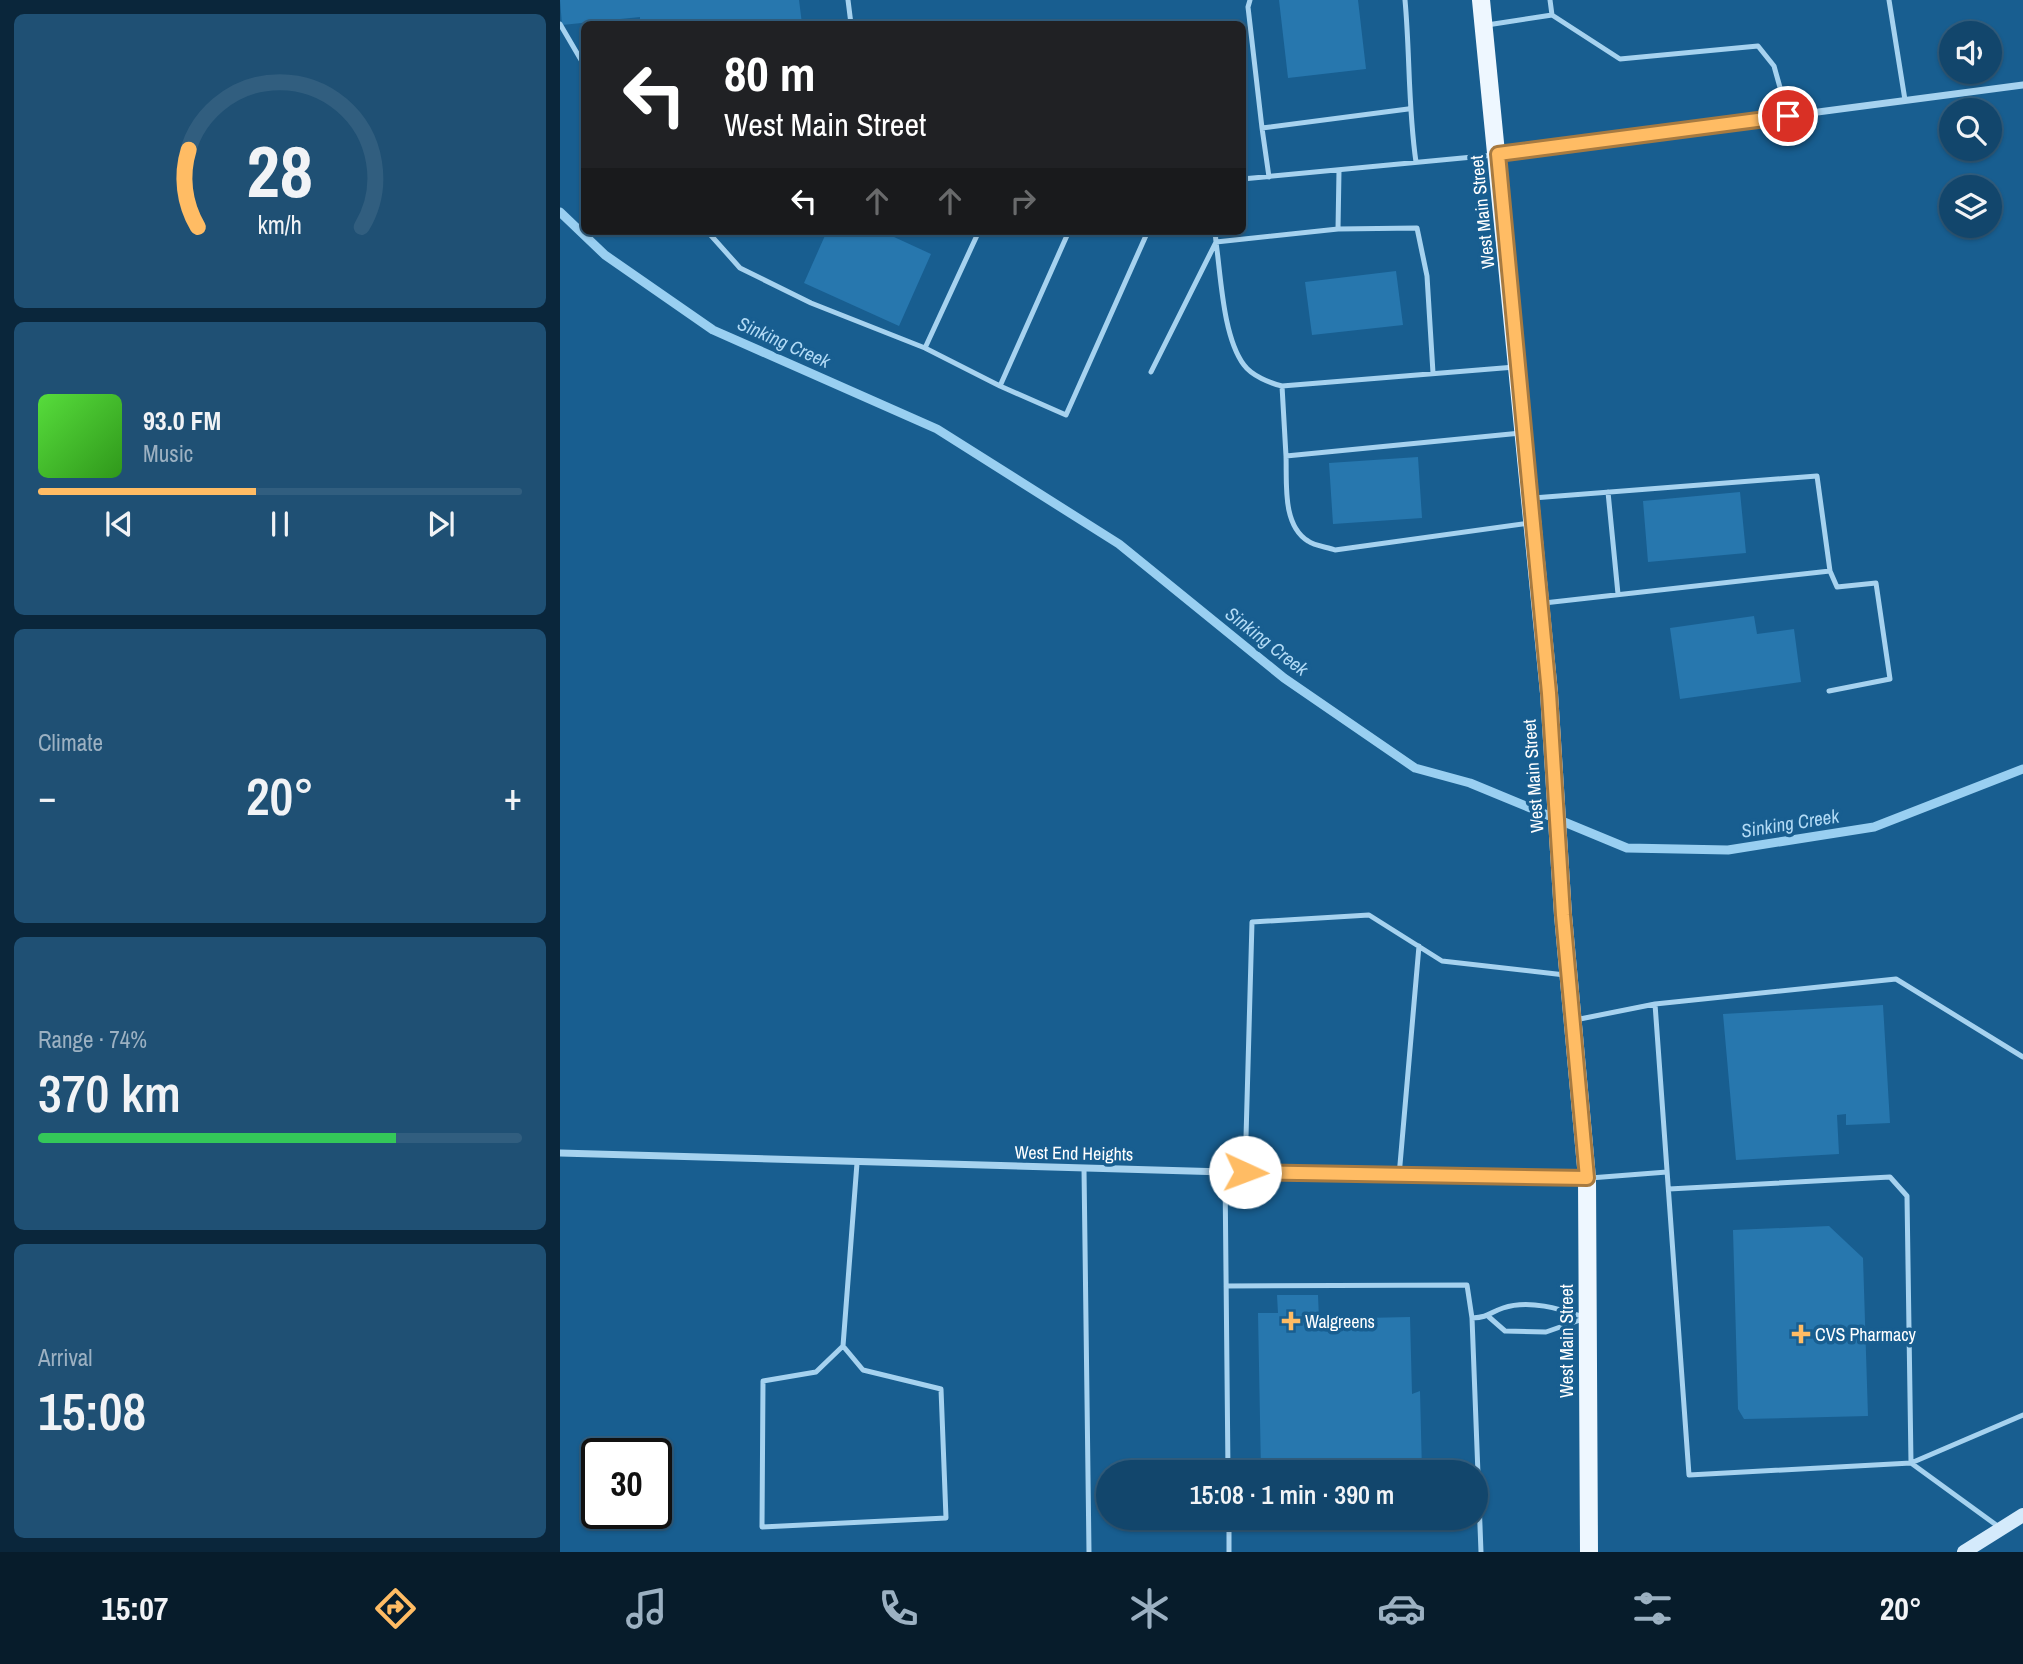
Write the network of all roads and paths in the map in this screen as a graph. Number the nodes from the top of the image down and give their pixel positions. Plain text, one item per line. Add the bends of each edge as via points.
1 (848, 0) edge
2 (1250, 0) edge
3 (1405, 0) edge
4 (1481, 0) edge
5 (1550, 0) edge
6 (1889, 0) edge
7 (1552, 15) junction
8 (851, 21) edge
9 (560, 24) edge
10 (1484, 25) junction
11 (581, 60) edge
12 (2023, 85) edge
13 (1905, 100) junction
14 (1408, 109) junction
15 (1788, 116) junction
16 (1262, 128) junction
17 (1498, 154) junction
18 (1416, 162) junction
19 (1339, 171) junction
20 (1269, 177) junction
21 (1246, 179) edge
22 (1338, 229) junction
23 (711, 235) edge
24 (977, 235) edge
25 (1067, 235) edge
26 (1146, 235) edge
27 (1215, 235) edge
28 (1216, 242) junction
29 (925, 348) junction
30 (1518, 367) junction
31 (1151, 372) dead end
32 (1433, 373) junction
33 (1000, 386) junction
34 (1282, 386) junction
35 (1524, 432) junction
36 (1286, 456) junction
37 (1608, 492) junction
38 (1531, 498) junction
39 (1534, 523) junction
40 (1830, 571) junction
41 (1618, 594) junction
42 (1541, 603) junction
43 (1829, 691) dead end
44 (1419, 946) junction
45 (1569, 975) junction
46 (1655, 1004) junction
47 (1572, 1021) junction
48 (2023, 1057) edge
49 (560, 1153) edge
50 (857, 1163) junction
51 (1084, 1169) junction
52 (1225, 1172) junction
53 (1245, 1172) junction
54 (1667, 1172) junction
55 (1399, 1176) junction
56 (1587, 1178) junction
57 (1669, 1189) junction
58 (1226, 1286) junction
59 (1489, 1317) junction
60 (1472, 1318) junction
61 (1587, 1318) junction
62 (843, 1346) junction
63 (2023, 1415) edge
64 (1228, 1460) edge
65 (1911, 1463) junction
66 (2023, 1515) edge
67 (2001, 1529) junction
68 (1229, 1530) edge
69 (1089, 1552) edge
70 (1229, 1552) edge
71 (1481, 1552) edge
72 (1589, 1552) edge
73 (1964, 1552) edge

1 - 8 lane
2 - 16 lane
3 - 14 lane via 1411,59
4 - 10 main road, West Main Street
5 - 7 lane
6 - 13 lane
7 - 10 lane
7 - 15 lane via 1620,59 1758,46 1774,66
9 - 11 lane
10 - 17 main road, West Main Street
12 - 13 street
13 - 15 street
14 - 16 lane
14 - 18 lane
15 - 17 street
16 - 20 lane
17 - 18 lane
17 - 30 main road, West Main Street
18 - 19 lane
19 - 20 lane
19 - 22 lane
20 - 21 lane
22 - 28 lane
22 - 32 lane via 1417,228 1427,276
23 - 29 lane via 740,268 811,303
24 - 29 lane
25 - 33 lane
26 - 33 lane via 1066,415
27 - 28 lane
28 - 31 lane
28 - 34 lane via 1233,343 1245,367
29 - 33 lane
30 - 32 lane
30 - 35 main road, West Main Street
32 - 34 lane
34 - 36 lane
35 - 36 lane
35 - 38 main road, West Main Street
36 - 39 lane via 1292,523 1308,541 1335,550
37 - 38 lane
37 - 40 lane via 1817,476
37 - 41 lane
38 - 39 main road, West Main Street
39 - 42 main road, West Main Street
40 - 41 lane
40 - 43 lane via 1837,587 1875,583 1890,679
41 - 42 lane
42 - 45 main road, West Main Street
44 - 45 lane via 1442,961
44 - 53 lane via 1369,915 1252,922
44 - 55 lane
45 - 47 main road, West Main Street
46 - 47 lane
46 - 48 lane via 1896,979
46 - 54 lane
47 - 56 main road, West Main Street
49 - 50 street, West End Heights
50 - 51 street, West End Heights
50 - 62 lane
51 - 52 street, West End Heights
51 - 69 lane
52 - 53 street, West End Heights
52 - 58 lane
53 - 55 street, West End Heights
54 - 56 lane
54 - 57 lane
55 - 56 street, West End Heights
56 - 61 main road, West Main Street
57 - 65 lane via 1689,1475
57 - 65 lane via 1890,1177 1907,1196
58 - 60 lane via 1467,1285
58 - 64 lane
59 - 60 lane
59 - 61 lane via 1503,1308 1546,1305
59 - 61 lane via 1505,1331 1546,1332
60 - 71 lane
61 - 72 main road, West Main Street
62 - 62 lane via 816,1372 763,1381 762,1527 946,1518 941,1389 863,1370
63 - 65 lane
65 - 67 lane
66 - 67 main road
67 - 73 main road
68 - 70 lane

